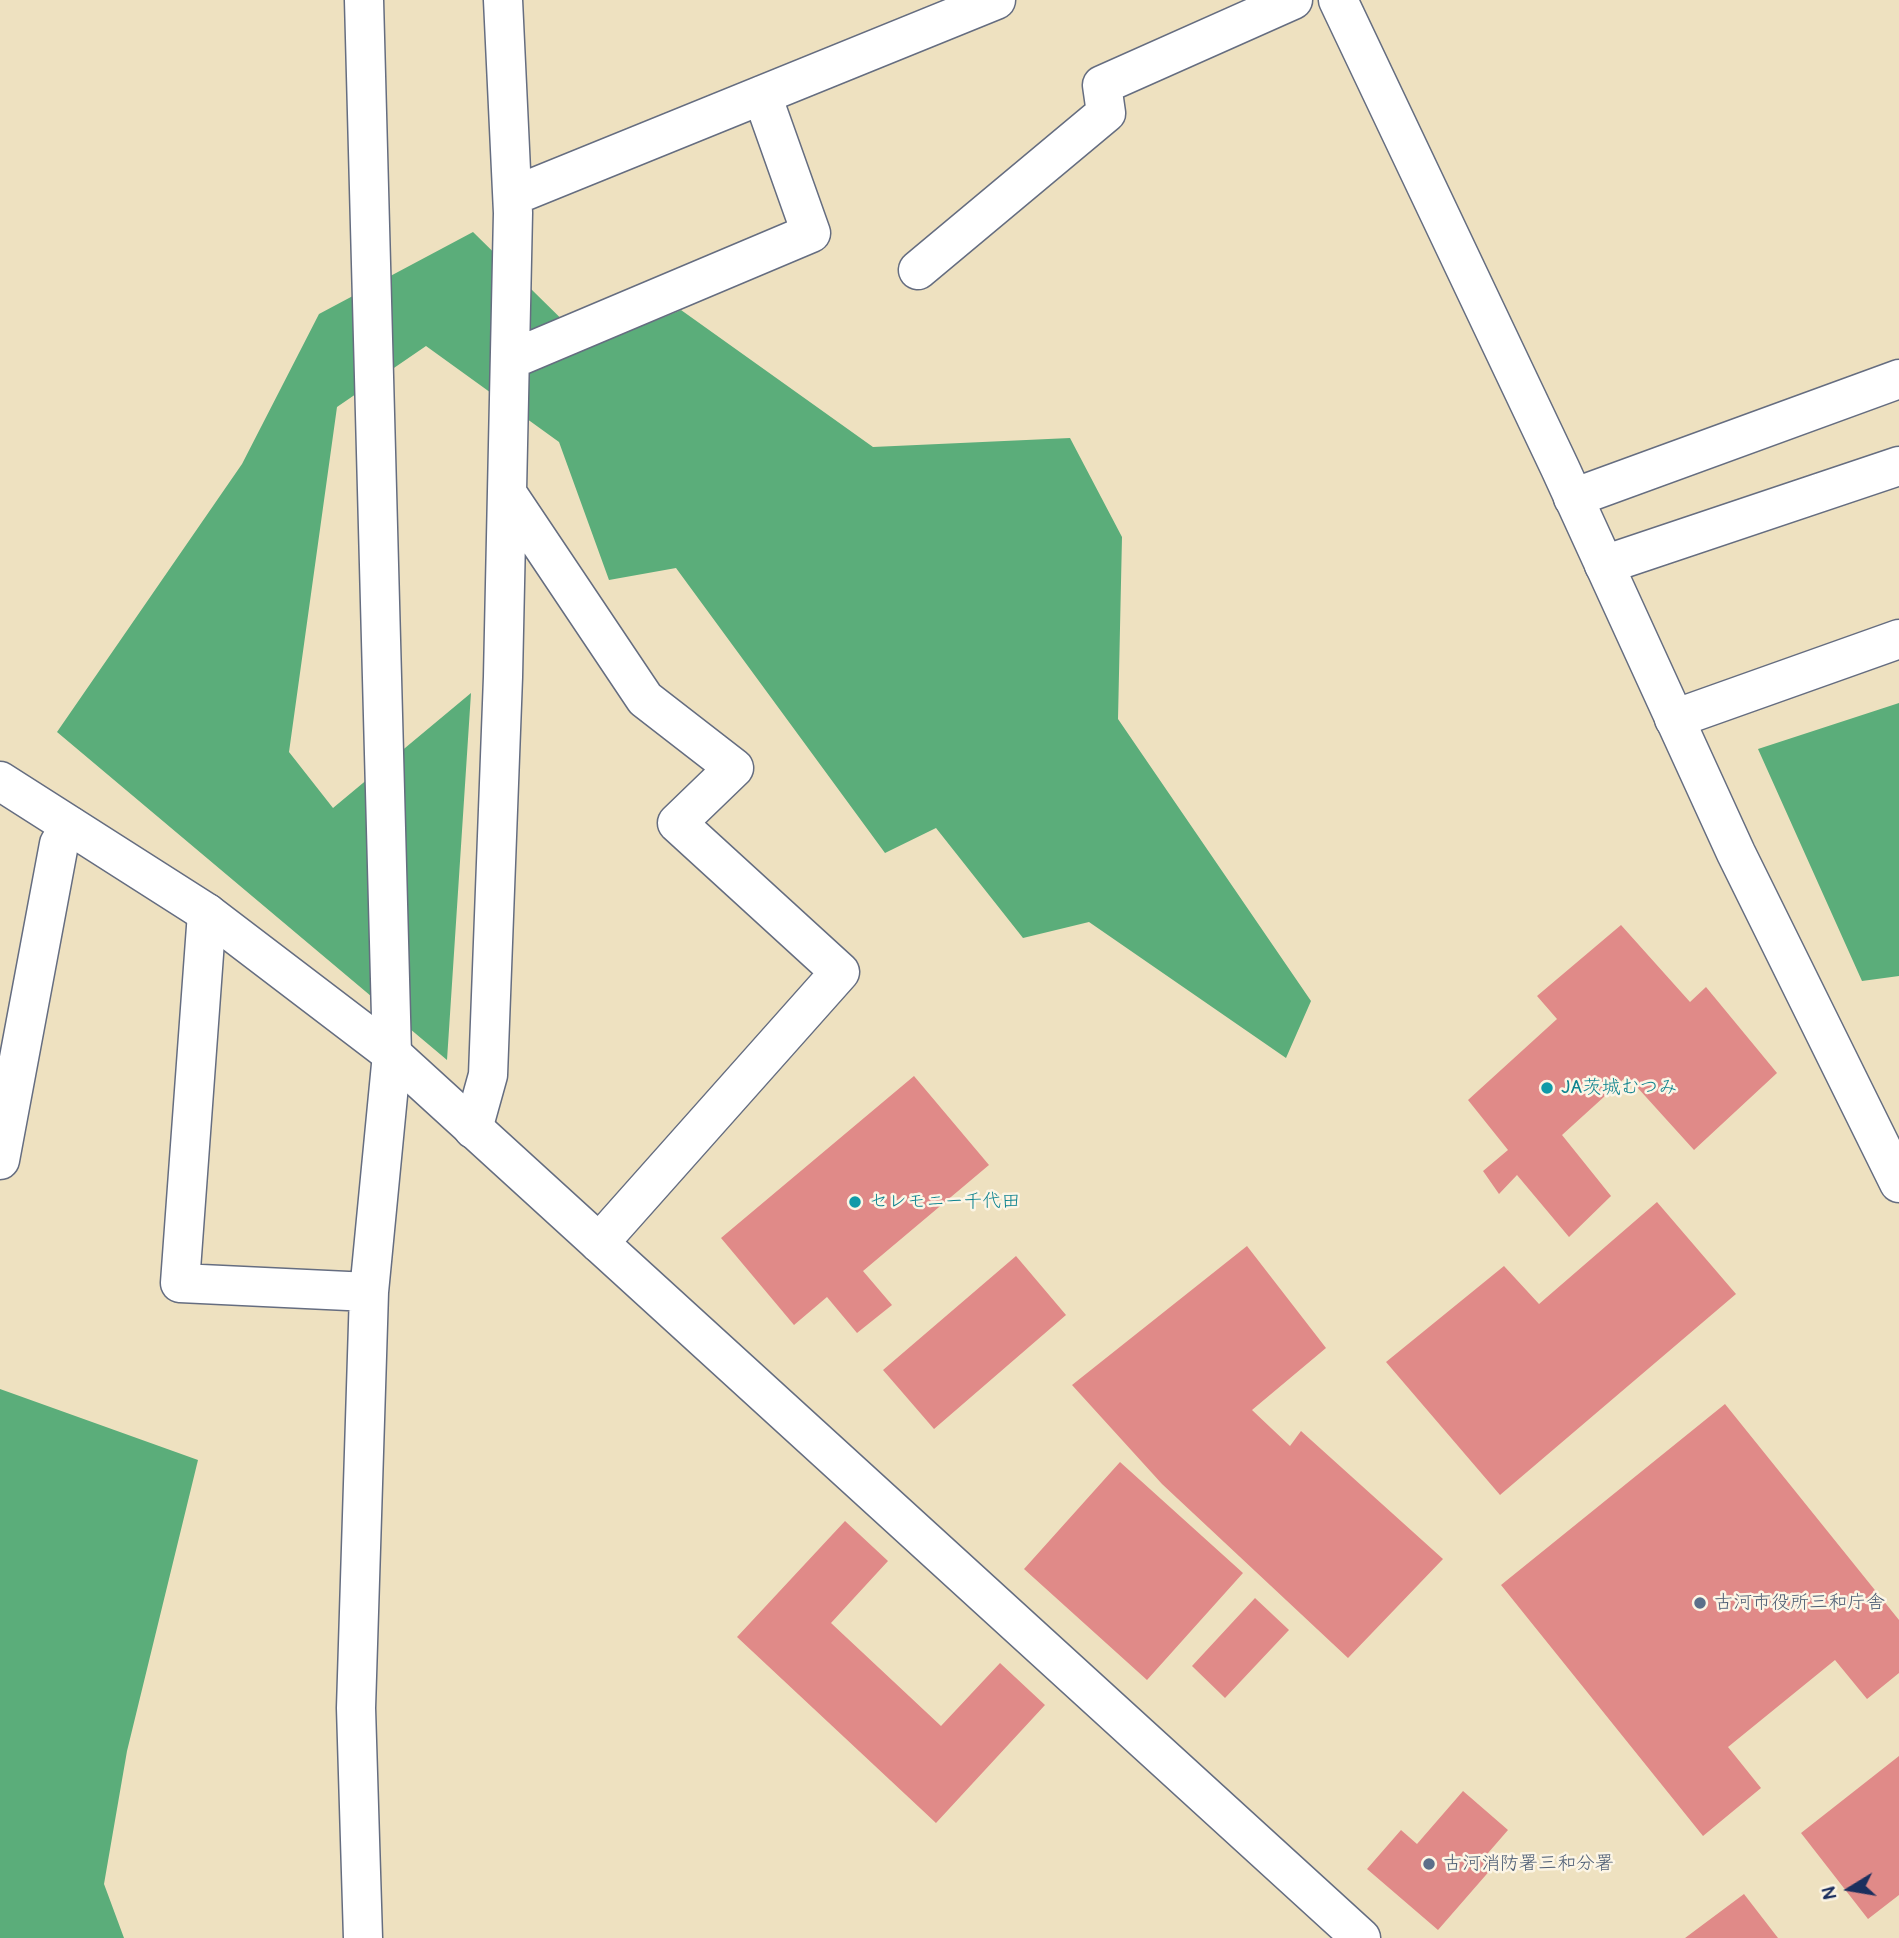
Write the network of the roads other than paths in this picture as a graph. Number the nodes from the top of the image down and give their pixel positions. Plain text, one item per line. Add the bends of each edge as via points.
1 (364, 0) edge
2 (503, 0) edge
3 (996, 0) edge
4 (1293, 0) edge
5 (1338, 0) edge
6 (762, 94) junction
7 (513, 196) junction
8 (918, 270) dead end
9 (510, 360) junction
10 (1899, 379) edge
11 (1899, 466) edge
12 (507, 493) junction
13 (1573, 498) junction
14 (1604, 565) junction
15 (1899, 639) edge
16 (1674, 719) junction
17 (0, 781) edge
18 (69, 826) junction
19 (207, 913) junction
20 (392, 1054) junction
21 (473, 1129) junction
22 (0, 1160) edge
23 (1899, 1183) edge
24 (599, 1243) junction
25 (369, 1292) junction
26 (363, 1938) edge
27 (1361, 1938) edge

1 - 20 street
2 - 7 street
3 - 6 street
4 - 8 street via 1102,85 1106,113
5 - 13 street
6 - 7 street
6 - 9 street via 811,233
7 - 9 street
9 - 12 street
10 - 13 street
11 - 14 street
12 - 21 street via 488,1075
12 - 24 street via 645,699 734,768 677,823 840,972
13 - 14 street
14 - 16 street
15 - 16 street
16 - 23 street
17 - 18 street
18 - 19 street
18 - 22 street via 59,844
19 - 20 street
19 - 25 street via 180,1283
20 - 21 street
20 - 25 street
21 - 24 street
24 - 27 street
25 - 26 street via 356,1708

